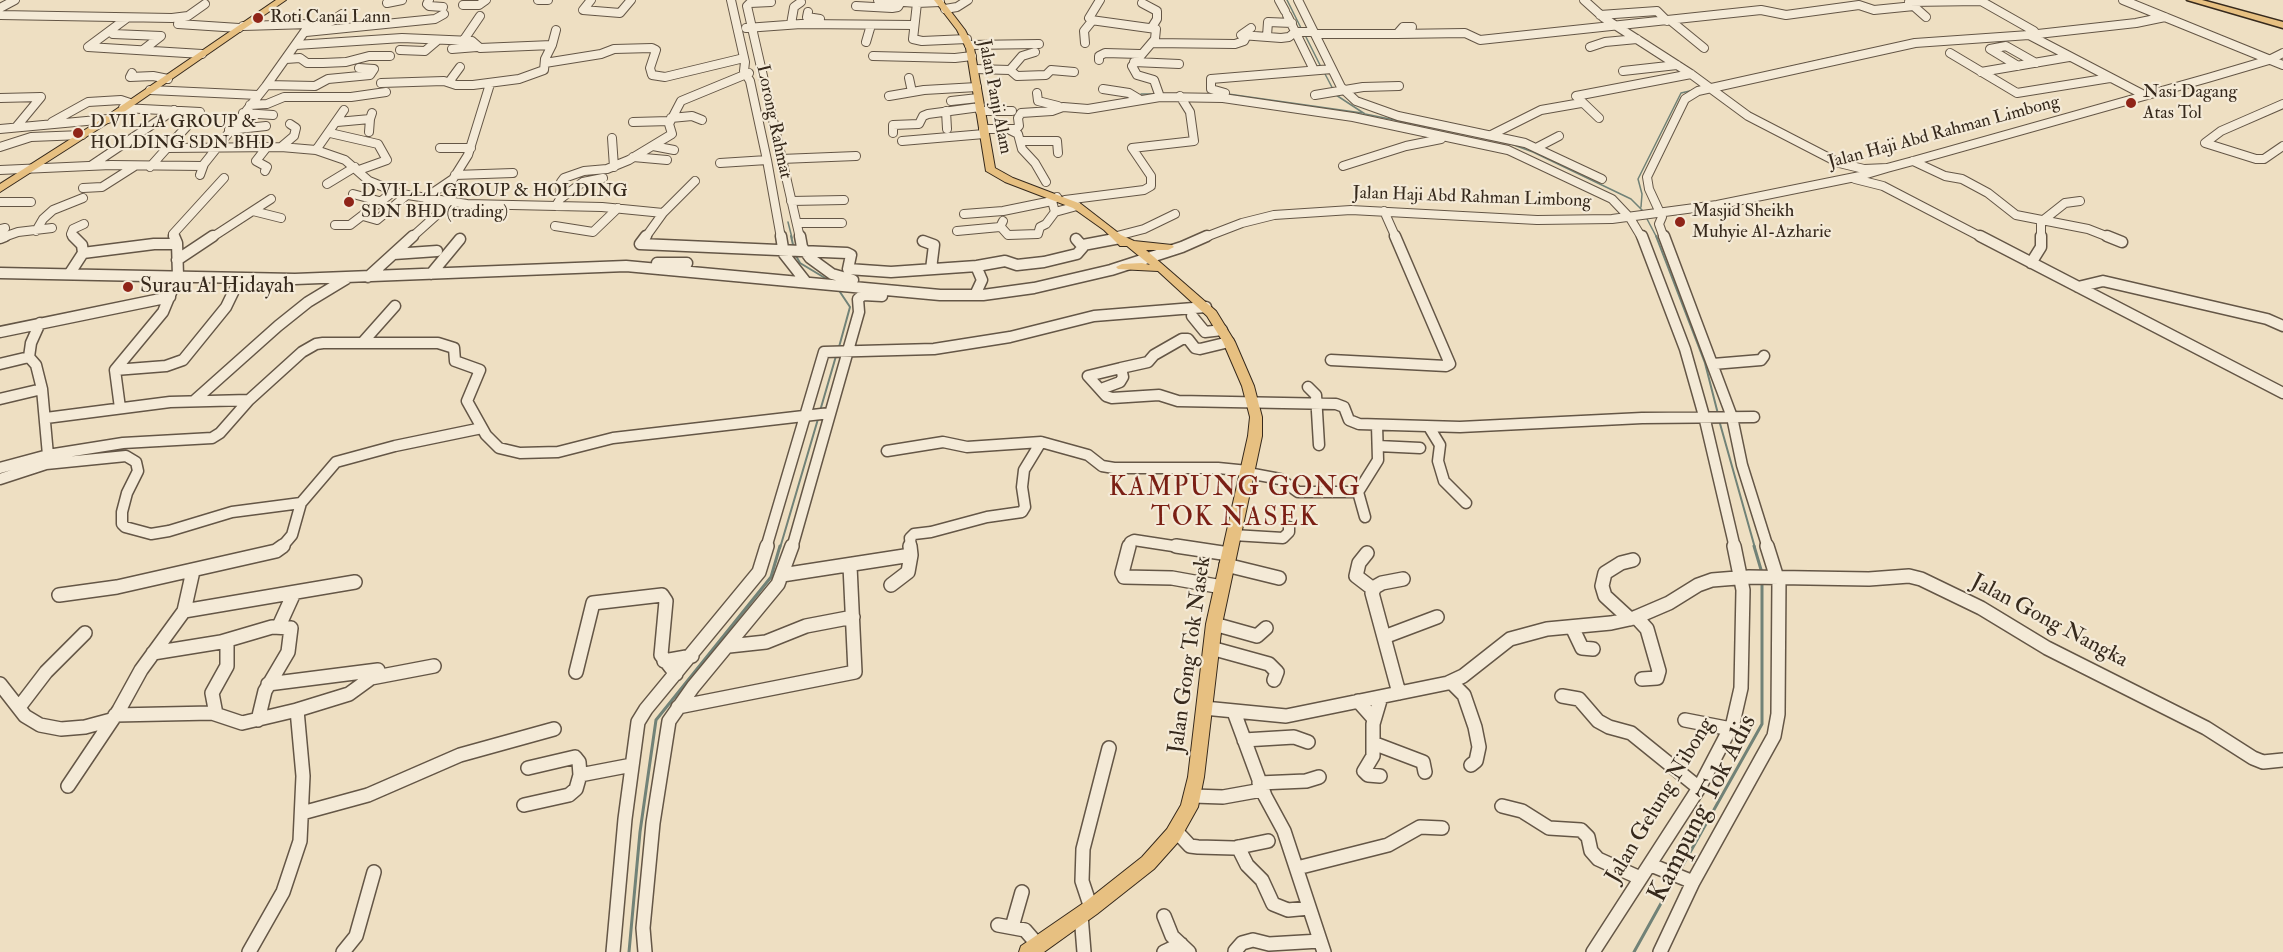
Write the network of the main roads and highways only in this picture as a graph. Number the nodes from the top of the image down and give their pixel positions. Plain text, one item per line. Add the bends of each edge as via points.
1 (282, 0) edge
2 (2192, 0) edge
3 (2208, 2) edge
4 (941, 4) edge
5 (2283, 23) edge
6 (2, 186) edge
7 (1123, 241) junction
8 (1152, 264) junction
9 (1033, 949) edge

1 - 6 main road
2 - 3 highway
3 - 5 highway
4 - 7 main road, Jalan Panji Alam via 968,42 987,162 993,172 1077,206
7 - 8 main road, Jalan Panji Alam
7 - 8 main road via 1127,255 1121,265
7 - 8 main road via 1144,247 1176,247 1165,260
8 - 9 main road, Jalan Gong Tok Nasek via 1206,307 1244,372 1255,436 1214,624 1193,796 1176,831 1148,863

